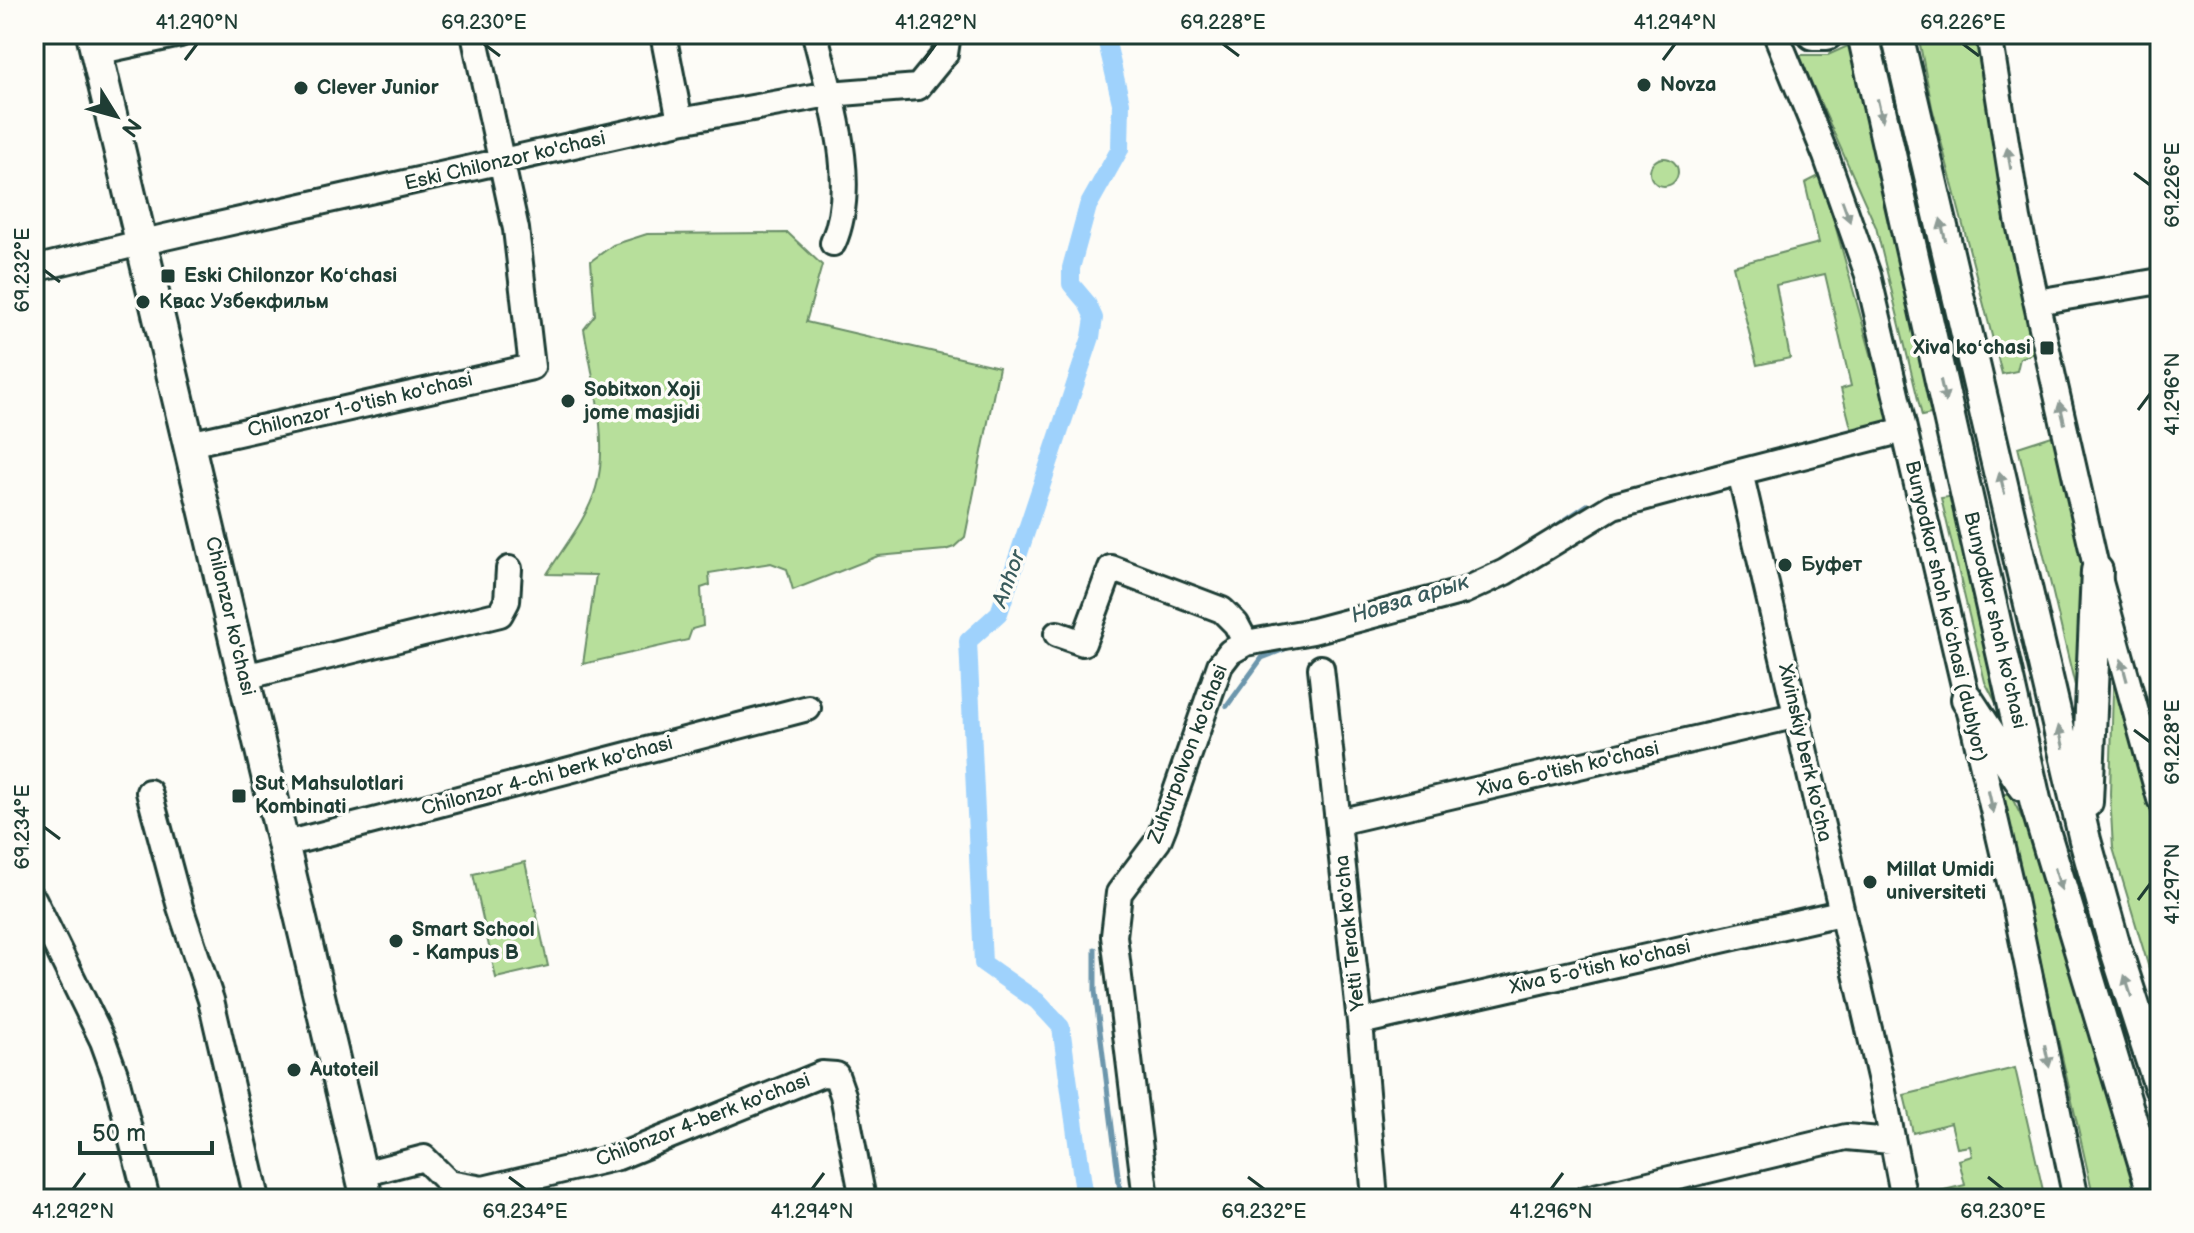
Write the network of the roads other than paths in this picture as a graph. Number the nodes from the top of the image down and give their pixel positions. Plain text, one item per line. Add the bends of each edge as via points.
1 (180, 34) edge
2 (474, 34) edge
3 (663, 34) edge
4 (815, 34) edge
5 (948, 34) edge
6 (1776, 34) edge
7 (1813, 34) edge
8 (1827, 34) edge
9 (1863, 34) edge
10 (1897, 34) edge
11 (1989, 34) edge
12 (94, 43) edge
13 (829, 94) junction
14 (680, 121) junction
15 (501, 163) junction
16 (833, 243) dead end
17 (141, 244) junction
18 (34, 269) edge
19 (2160, 281) edge
20 (2037, 302) junction
21 (1904, 430) junction
22 (189, 444) junction
23 (1740, 472) junction
24 (509, 569) dead end
25 (2097, 571) junction
26 (1057, 634) dead end
27 (1246, 643) junction
28 (1321, 668) dead end
29 (244, 677) junction
30 (1967, 699) junction
31 (808, 708) dead end
32 (1798, 715) junction
33 (149, 792) dead end
34 (2160, 799) edge
35 (2036, 804) junction
36 (1338, 822) junction
37 (2085, 840) junction
38 (285, 844) junction
39 (34, 900) edge
40 (1840, 913) junction
41 (1360, 1022) junction
42 (2160, 1087) edge
43 (1891, 1141) junction
44 (365, 1186) edge
45 (2149, 1190) edge
46 (147, 1199) edge
47 (257, 1199) edge
48 (863, 1199) edge
49 (1146, 1199) edge
50 (1375, 1199) edge
51 (1586, 1199) edge
52 (1904, 1199) edge
53 (2076, 1199) edge

1 - 12 street
2 - 15 street
3 - 14 street
4 - 13 street
5 - 13 street, Eski Chilonzor ko'chasi via 945,54 918,87
6 -> 21 street, Bunyodkor shoh koʻchasi (dublyor) via 1858,244
7 - 8 main road
9 -> 35 main road, Bunyodkor shoh ko'chasi
37 -> 10 main road, Bunyodkor shoh ko'chasi
20 -> 11 street via 2018,219
12 - 17 main road, Chilonzor ko'chasi
13 - 14 street, Eski Chilonzor ko'chasi
13 - 16 street via 845,165 839,231
14 - 15 street, Eski Chilonzor ko'chasi
15 - 17 street, Eski Chilonzor ko'chasi
15 - 22 street, Chilonzor 1-o'tish ko'chasi via 516,229 532,367
17 - 18 street, Eski Chilonzor ko'chasi
17 - 22 main road, Chilonzor ko'chasi
19 - 20 street
25 -> 20 street
21 - 23 street
21 - 30 street, Bunyodkor shoh koʻchasi (dublyor)
22 - 29 main road, Chilonzor ko'chasi
23 - 27 street, Zuhurpolvon ko'chasi via 1613,506 1489,581 1438,600
23 - 32 street, Xivinskiy berk ko'cha
24 - 29 street via 507,601 500,614
34 -> 25 street
25 - 37 main road
26 - 27 street via 1083,643 1111,568 1222,610
27 - 49 street, Zuhurpolvon ko'chasi via 1220,665 1158,841 1119,893 1116,907 1114,936
28 - 36 street, Yetti Terak ko'cha
29 - 38 main road, Chilonzor ko'chasi
30 - 35 main road
30 -> 53 street, Bunyodkor shoh koʻchasi (dublyor)
31 - 38 street, Chilonzor 4-chi berk ko'chasi
32 - 36 street, Xiva 6-o'tish ko'chasi
32 - 40 street, Xivinskiy berk ko'cha
33 - 47 street via 211,1000
35 -> 45 main road, Bunyodkor shoh ko'chasi
36 - 41 street, Yetti Terak ko'cha
42 -> 37 main road, Bunyodkor shoh ko'chasi
38 - 44 main road, Chilonzor ko'chasi
39 - 46 street via 103,1041
40 - 41 street, Xiva 5-o'tish ko'chasi
40 - 43 street, Xivinskiy berk ko'cha
41 - 50 street, Yetti Terak ko'cha
43 - 51 street via 1846,1137
43 - 52 street, Xivinskiy berk ko'cha
44 - 48 street, Chilonzor 4-berk ko'chasi via 424,1158 449,1183 483,1189 618,1157 822,1074 836,1075 843,1095

